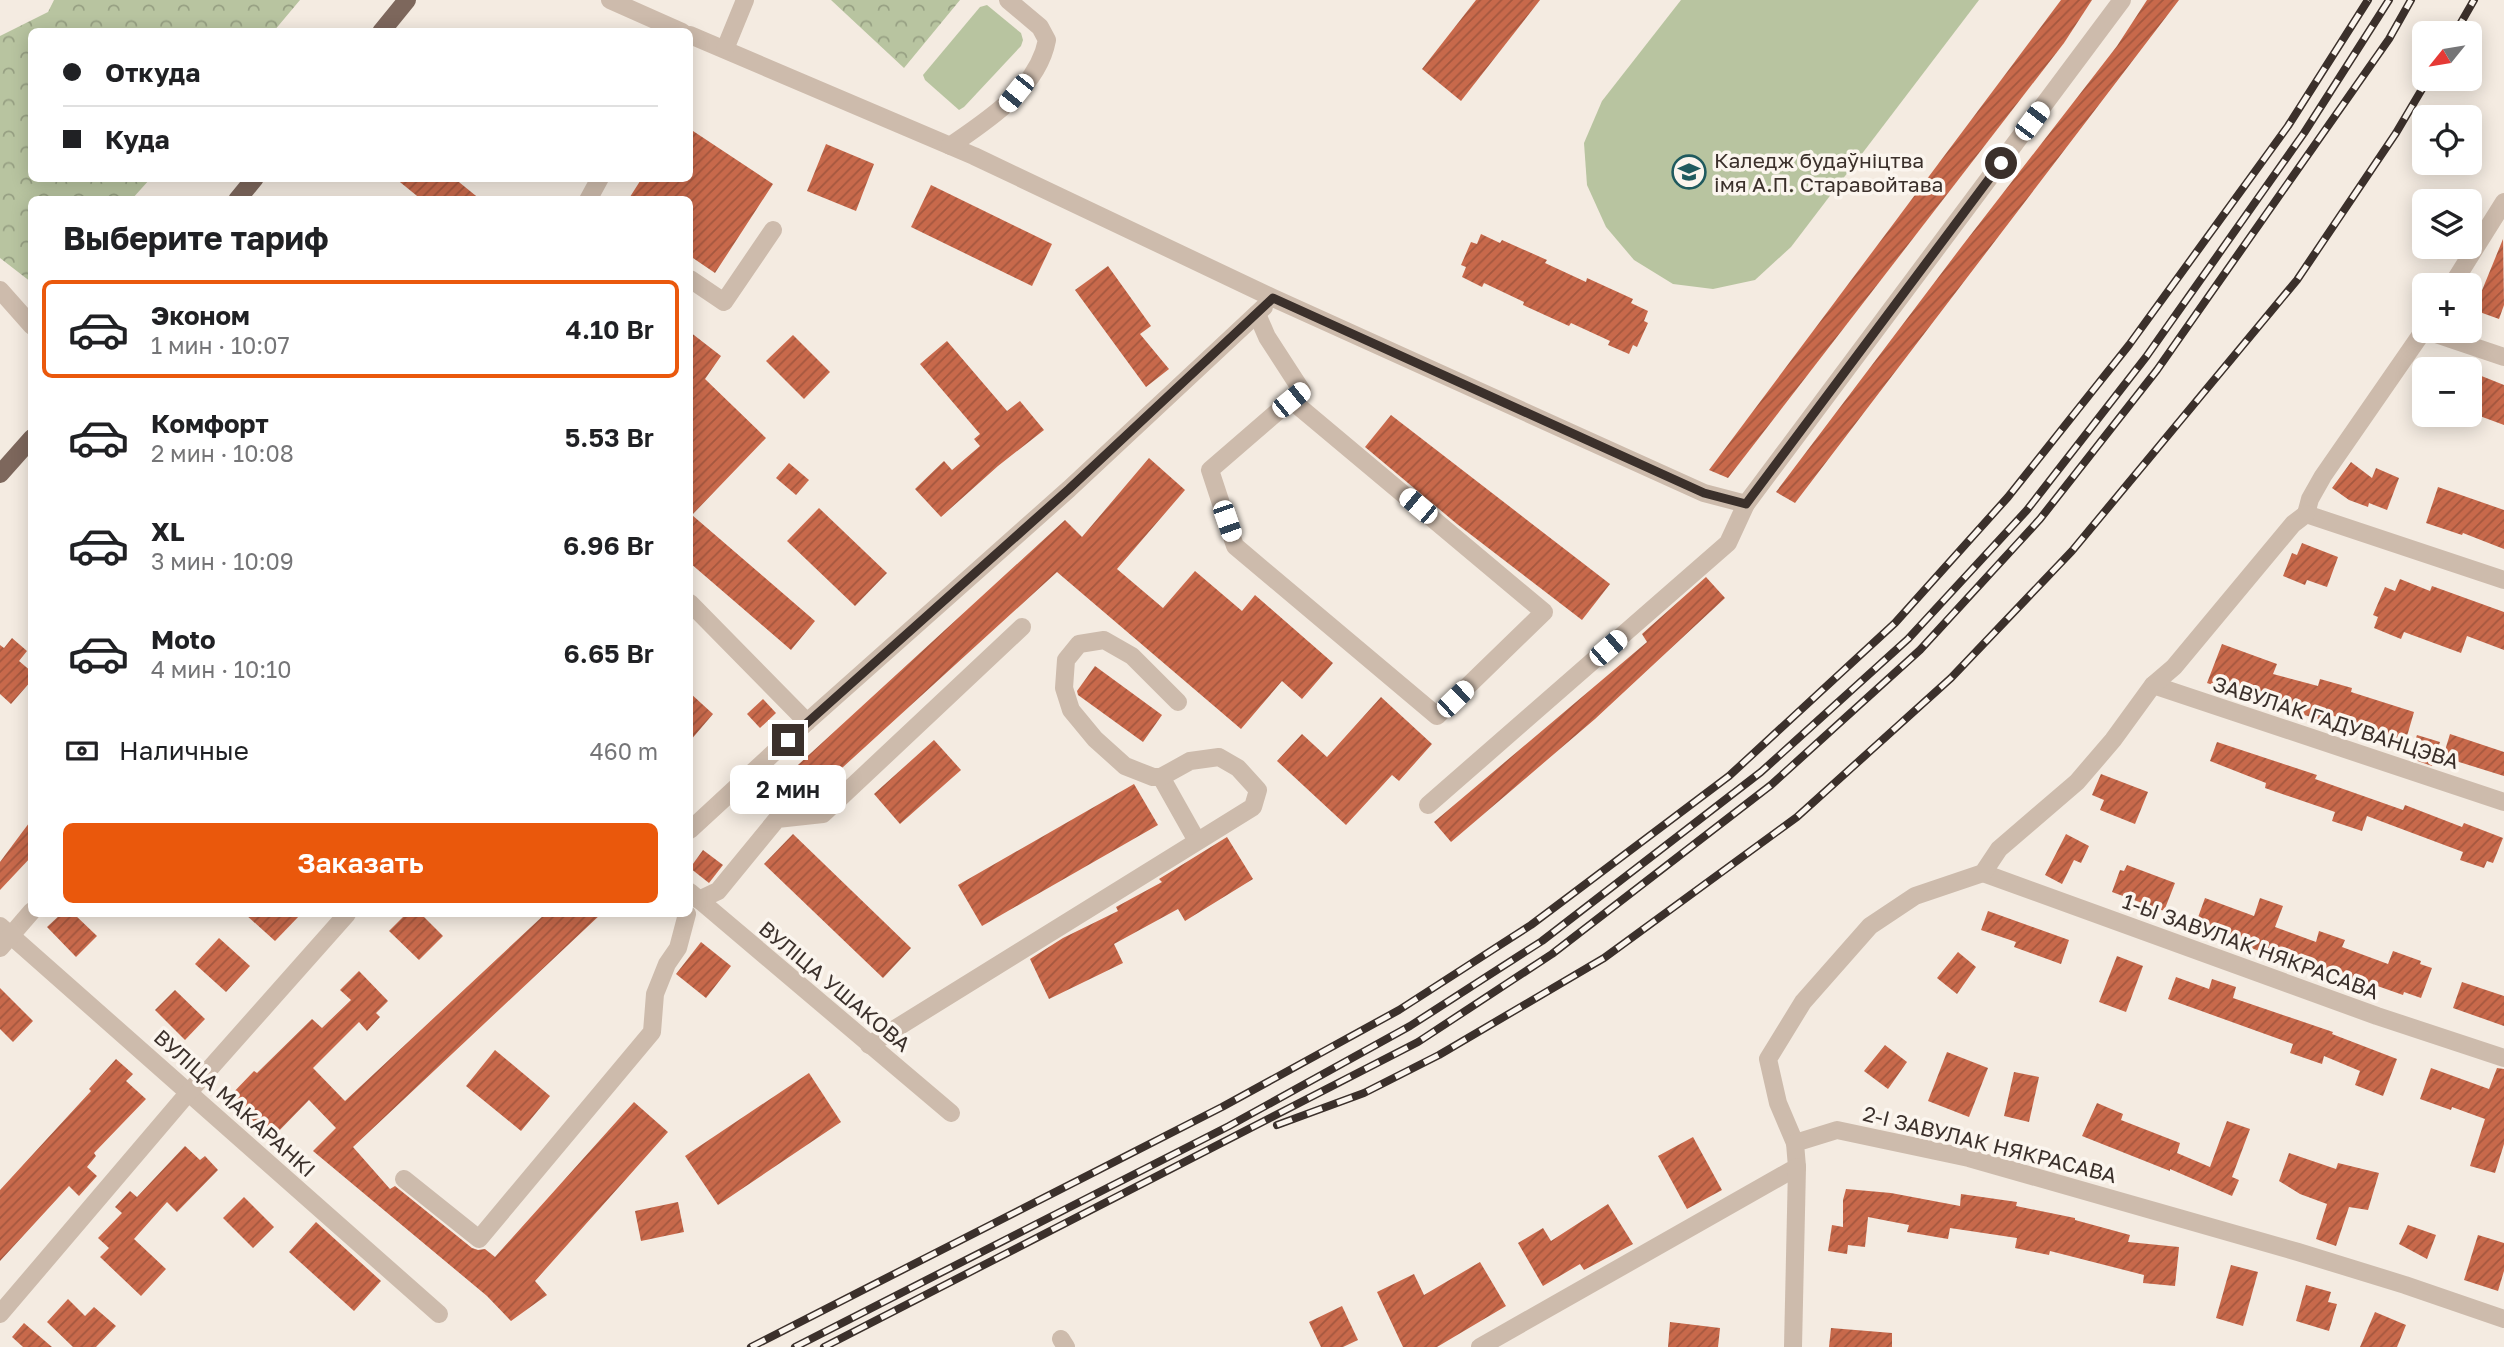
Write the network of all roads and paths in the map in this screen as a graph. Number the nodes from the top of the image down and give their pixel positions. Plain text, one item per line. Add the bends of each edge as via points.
1 (408, 0) edge
2 (610, 0) edge
3 (745, 0) edge
4 (1008, 0) edge
5 (2122, 0) edge
6 (384, 28) edge
7 (673, 28) edge
8 (693, 35) edge
9 (725, 49) junction
10 (950, 146) junction
11 (252, 182) edge
12 (240, 196) edge
13 (2504, 202) edge
14 (773, 230) dead end
15 (2460, 273) edge
16 (693, 281) edge
17 (0, 290) edge
18 (1273, 298) junction
19 (1257, 313) junction
20 (28, 322) edge
21 (2417, 343) edge
22 (2464, 343) edge
23 (2504, 357) edge
24 (1291, 400) junction
25 (28, 442) edge
26 (0, 474) edge
27 (1746, 504) junction
28 (2306, 514) junction
29 (2504, 580) edge
30 (693, 606) edge
31 (1022, 627) dead end
32 (2153, 685) junction
33 (1178, 702) dead end
34 (807, 722) junction
35 (1161, 777) junction
36 (2504, 802) edge
37 (1428, 805) dead end
38 (693, 827) edge
39 (1197, 841) junction
40 (1983, 873) junction
41 (693, 899) edge
42 (693, 902) edge
43 (28, 915) edge
44 (344, 917) edge
45 (686, 917) edge
46 (4, 936) edge
47 (869, 1045) junction
48 (2504, 1058) edge
49 (189, 1092) junction
50 (951, 1113) dead end
51 (1795, 1143) junction
52 (1797, 1167) junction
53 (404, 1179) dead end
54 (0, 1314) edge
55 (439, 1314) dead end
56 (2504, 1319) edge
57 (1480, 1347) edge
58 (1793, 1347) edge

1 - 6 main road
2 - 7 street
3 - 9 street
4 - 10 street via 1040,27 1047,40 1044,59 1002,110
5 - 27 street
8 - 9 street
9 - 10 street
10 - 18 street
11 - 12 main road
13 - 15 street
14 - 16 street via 723,302
17 - 20 street
18 - 19 street
18 - 27 street via 1704,493
19 - 24 street via 1302,391
19 - 34 street via 1069,489
21 - 28 street via 2323,476
22 - 23 street
24 - 24 street via 1210,470 1235,546 1437,716 1544,612
25 - 26 main road
27 - 37 street via 1728,543
28 - 29 street
28 - 32 street via 2292,524 2174,667
30 - 34 street
31 - 41 street via 823,814 777,819 718,891
32 - 36 street, ЗАВУЛАК ГАДУВАНЦЭВА
32 - 40 street via 2077,782 1999,849
33 - 35 street via 1132,656 1104,640 1079,645 1066,660 1065,688 1071,710 1125,766
34 - 38 street
35 - 39 street
35 - 39 street via 1191,761 1219,757 1238,768 1258,790 1253,807
39 - 47 street
40 - 48 street, 1-Ы ЗАВУЛАК НЯКРАСАВА
40 - 51 street via 1915,896 1870,926 1803,1002 1768,1059 1778,1103
42 - 47 street, ВУЛІЦА УШАКОВА
43 - 46 street
44 - 49 street
45 - 53 street via 678,948 655,994 652,1032 479,1239
46 - 49 street, ВУЛІЦА МАКАРАНКІ
47 - 50 street, ВУЛІЦА УШАКОВА
49 - 54 street
49 - 55 street, ВУЛІЦА МАКАРАНКІ
51 - 52 street
51 - 56 street, 2-І ЗАВУЛАК НЯКРАСАВА via 1837,1130 1969,1158 2322,1259
52 - 57 street
52 - 58 street

